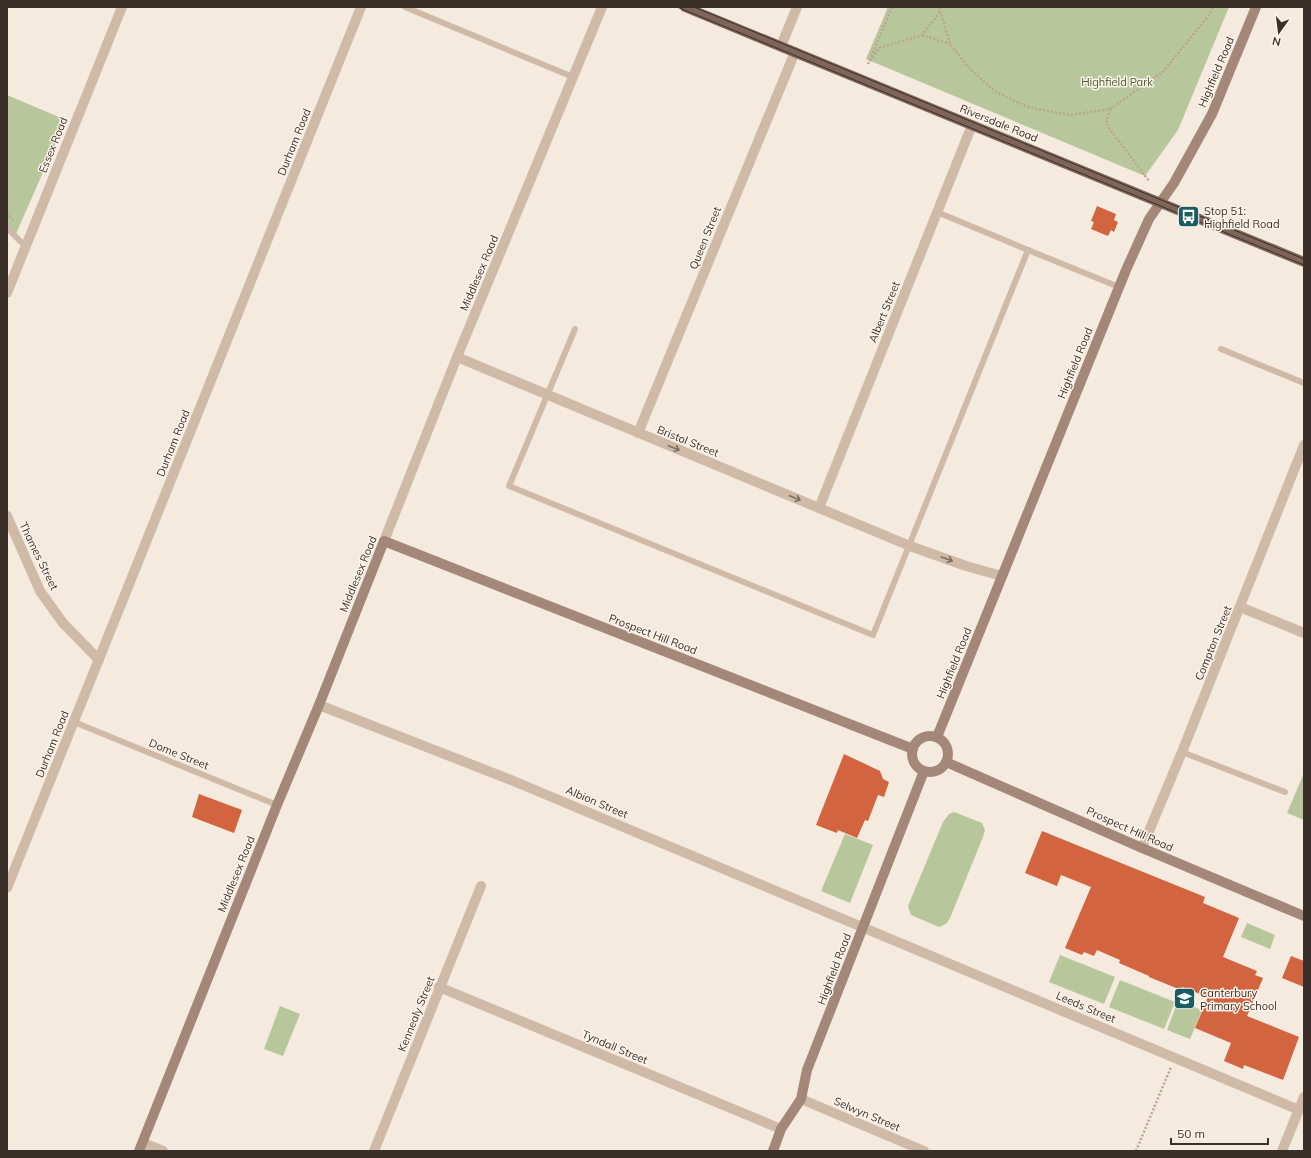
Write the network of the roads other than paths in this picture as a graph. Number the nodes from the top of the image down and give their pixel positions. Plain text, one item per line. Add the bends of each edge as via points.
1 (122, 7) edge
2 (361, 7) edge
3 (405, 7) edge
4 (686, 7) edge
5 (797, 7) edge
6 (1256, 7) edge
7 (602, 8) edge
8 (781, 46) junction
9 (795, 52) junction
10 (573, 77) junction
11 (972, 125) junction
12 (1161, 203) junction
13 (937, 212) junction
14 (7, 228) edge
15 (25, 246) junction
16 (1028, 250) junction
17 (1304, 262) edge
18 (1119, 287) junction
19 (7, 293) edge
20 (575, 329) dead end
21 (1220, 349) dead end
22 (457, 358) junction
23 (1304, 383) edge
24 (546, 395) junction
25 (638, 433) junction
26 (1304, 445) edge
27 (819, 508) junction
28 (7, 516) edge
29 (384, 542) junction
30 (910, 546) junction
31 (1002, 576) junction
32 (1240, 607) junction
33 (1304, 633) edge
34 (99, 660) junction
35 (319, 705) junction
36 (74, 722) junction
37 (937, 737) junction
38 (913, 750) junction
39 (1182, 752) junction
40 (946, 762) junction
41 (924, 771) junction
42 (1285, 792) dead end
43 (277, 805) junction
44 (1142, 848) junction
45 (480, 886) dead end
46 (7, 888) edge
47 (1304, 916) edge
48 (863, 926) junction
49 (439, 987) junction
50 (1304, 1097) edge
51 (801, 1099) junction
52 (1299, 1110) junction
53 (781, 1129) junction
54 (141, 1147) edge
55 (163, 1151) edge
56 (374, 1151) edge
57 (773, 1151) edge
58 (924, 1151) edge
59 (1282, 1151) edge

1 - 15 street, Essex Road
2 - 34 street, Durham Road
3 - 10 lane
4 - 8 main road, Riversdale Road
5 - 8 street
6 - 12 street, Highfield Road via 1212,114
7 - 10 street, Middlesex Road
8 - 9 main road, Riversdale Road
9 - 11 main road, Riversdale Road
9 - 25 street, Queen Street
10 - 22 street, Middlesex Road
11 - 12 main road, Riversdale Road
11 - 13 street, Albert Street
12 - 17 main road, Riversdale Road
12 - 18 street, Highfield Road via 1149,219
13 - 16 lane
13 - 27 street, Albert Street
14 - 15 lane
15 - 19 street, Essex Road
16 - 18 lane
16 - 30 lane
18 - 31 street, Highfield Road
20 - 24 lane
21 - 23 lane
22 - 24 street, Bristol Street
22 - 29 street, Middlesex Road
24 - 25 street, Bristol Street
24 - 30 lane via 509,486 873,635
25 -> 27 street, Bristol Street
26 - 32 street, Compton Street
27 - 30 street, Bristol Street
28 - 34 street, Thames Street via 40,592 63,623
29 - 35 street, Middlesex Road
29 - 38 street, Prospect Hill Road
30 -> 31 street, Bristol Street
31 - 37 street, Highfield Road
32 - 33 street
32 - 39 street, Compton Street
34 - 36 street, Durham Road
35 - 43 street, Middlesex Road
35 - 48 street, Albion Street via 518,783
36 - 43 lane, Dome Street
36 - 46 street, Durham Road
37 - 38 street via 924,738 917,742
37 - 40 street via 947,749
38 - 41 street via 913,761
39 - 42 lane
39 - 44 street, Compton Street
40 - 41 street via 938,770
40 - 44 street, Prospect Hill Road
41 - 48 street, Highfield Road
43 - 54 street, Middlesex Road
44 - 47 street, Prospect Hill Road
45 - 49 street, Kennealy Street
48 - 51 street, Highfield Road via 807,1070
48 - 52 street, Leeds Street
49 - 53 street, Tyndall Street
49 - 56 street, Kennealy Street
50 - 52 street
51 - 53 street, Highfield Road
51 - 58 street, Selwyn Street
52 - 59 street
53 - 57 street, Highfield Road
54 - 55 street

